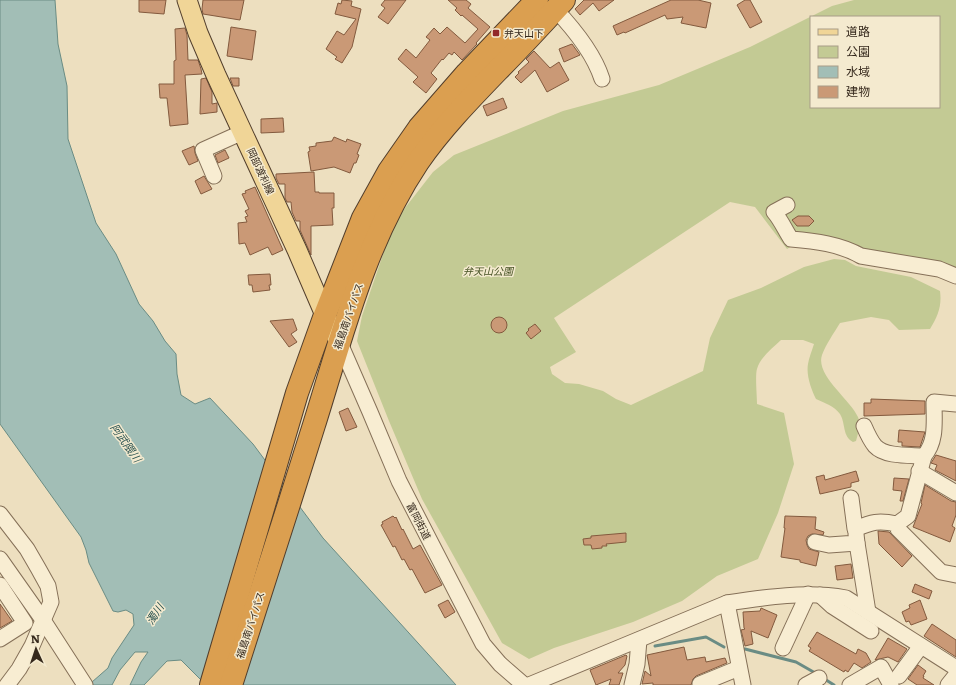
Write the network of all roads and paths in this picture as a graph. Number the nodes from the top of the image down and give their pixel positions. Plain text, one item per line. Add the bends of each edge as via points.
1 (187, 0) edge
2 (552, 3) edge
3 (602, 79) dead end
4 (243, 132) junction
5 (214, 176) dead end
6 (787, 205) dead end
7 (956, 276) edge
8 (325, 315) junction
9 (338, 341) junction
10 (956, 404) edge
11 (864, 426) dead end
12 (924, 456) junction
13 (919, 471) junction
14 (956, 493) edge
15 (851, 498) dead end
16 (0, 514) edge
17 (897, 524) junction
18 (856, 536) junction
19 (815, 542) dead end
20 (0, 559) edge
21 (956, 575) edge
22 (0, 585) edge
23 (814, 595) junction
24 (727, 603) junction
25 (868, 612) junction
26 (43, 620) junction
27 (871, 631) dead end
28 (0, 639) edge
29 (639, 640) junction
30 (921, 646) junction
31 (783, 648) dead end
32 (739, 668) junction
33 (956, 668) edge
34 (956, 675) edge
35 (819, 678) dead end
36 (895, 680) edge
37 (700, 684) dead end
38 (7, 685) edge
39 (85, 685) edge
40 (211, 685) edge
41 (230, 685) edge
42 (524, 685) edge
43 (529, 685) edge
44 (632, 685) edge
45 (743, 685) edge
46 (806, 685) edge
47 (850, 685) edge
48 (948, 685) edge

1 - 4 main road, 岡部渡利線 via 198,33
2 - 3 street via 581,40
2 - 8 highway, 福島南バイパス via 467,73 419,128 389,171 363,218
2 - 9 highway, 福島南バイパス via 418,162 385,222 367,262
4 - 5 street via 203,150
4 - 8 main road, 岡部渡利線
6 - 7 street via 774,212 791,239 834,245 861,256 939,269
8 - 9 main road, 岡部渡利線
8 - 40 highway, 福島南バイパス via 297,392
9 - 41 highway, 福島南バイパス via 322,400
9 - 42 street, 富岡街道 via 399,481 479,638 500,664
10 - 12 street via 934,402 934,434 930,450
11 - 12 street via 876,447 892,454
12 - 13 street
13 - 14 street
13 - 17 street via 908,516
15 - 18 street
16 - 26 street via 27,549 48,586 51,602
17 - 18 street via 873,522
17 - 21 street via 898,529 941,572
18 - 19 street via 829,545
18 - 25 street
20 - 26 street
22 - 28 street via 25,623
23 - 24 street via 756,598
23 - 25 street via 846,598
23 - 27 street
23 - 31 street
24 - 29 street
24 - 32 street
25 - 30 street
26 - 38 street via 32,646
26 - 39 street
29 - 43 street
29 - 44 street via 638,664
30 - 33 street
30 - 36 street
32 - 37 street
32 - 45 street
34 - 48 street
35 - 46 street
36 - 47 street via 881,667

